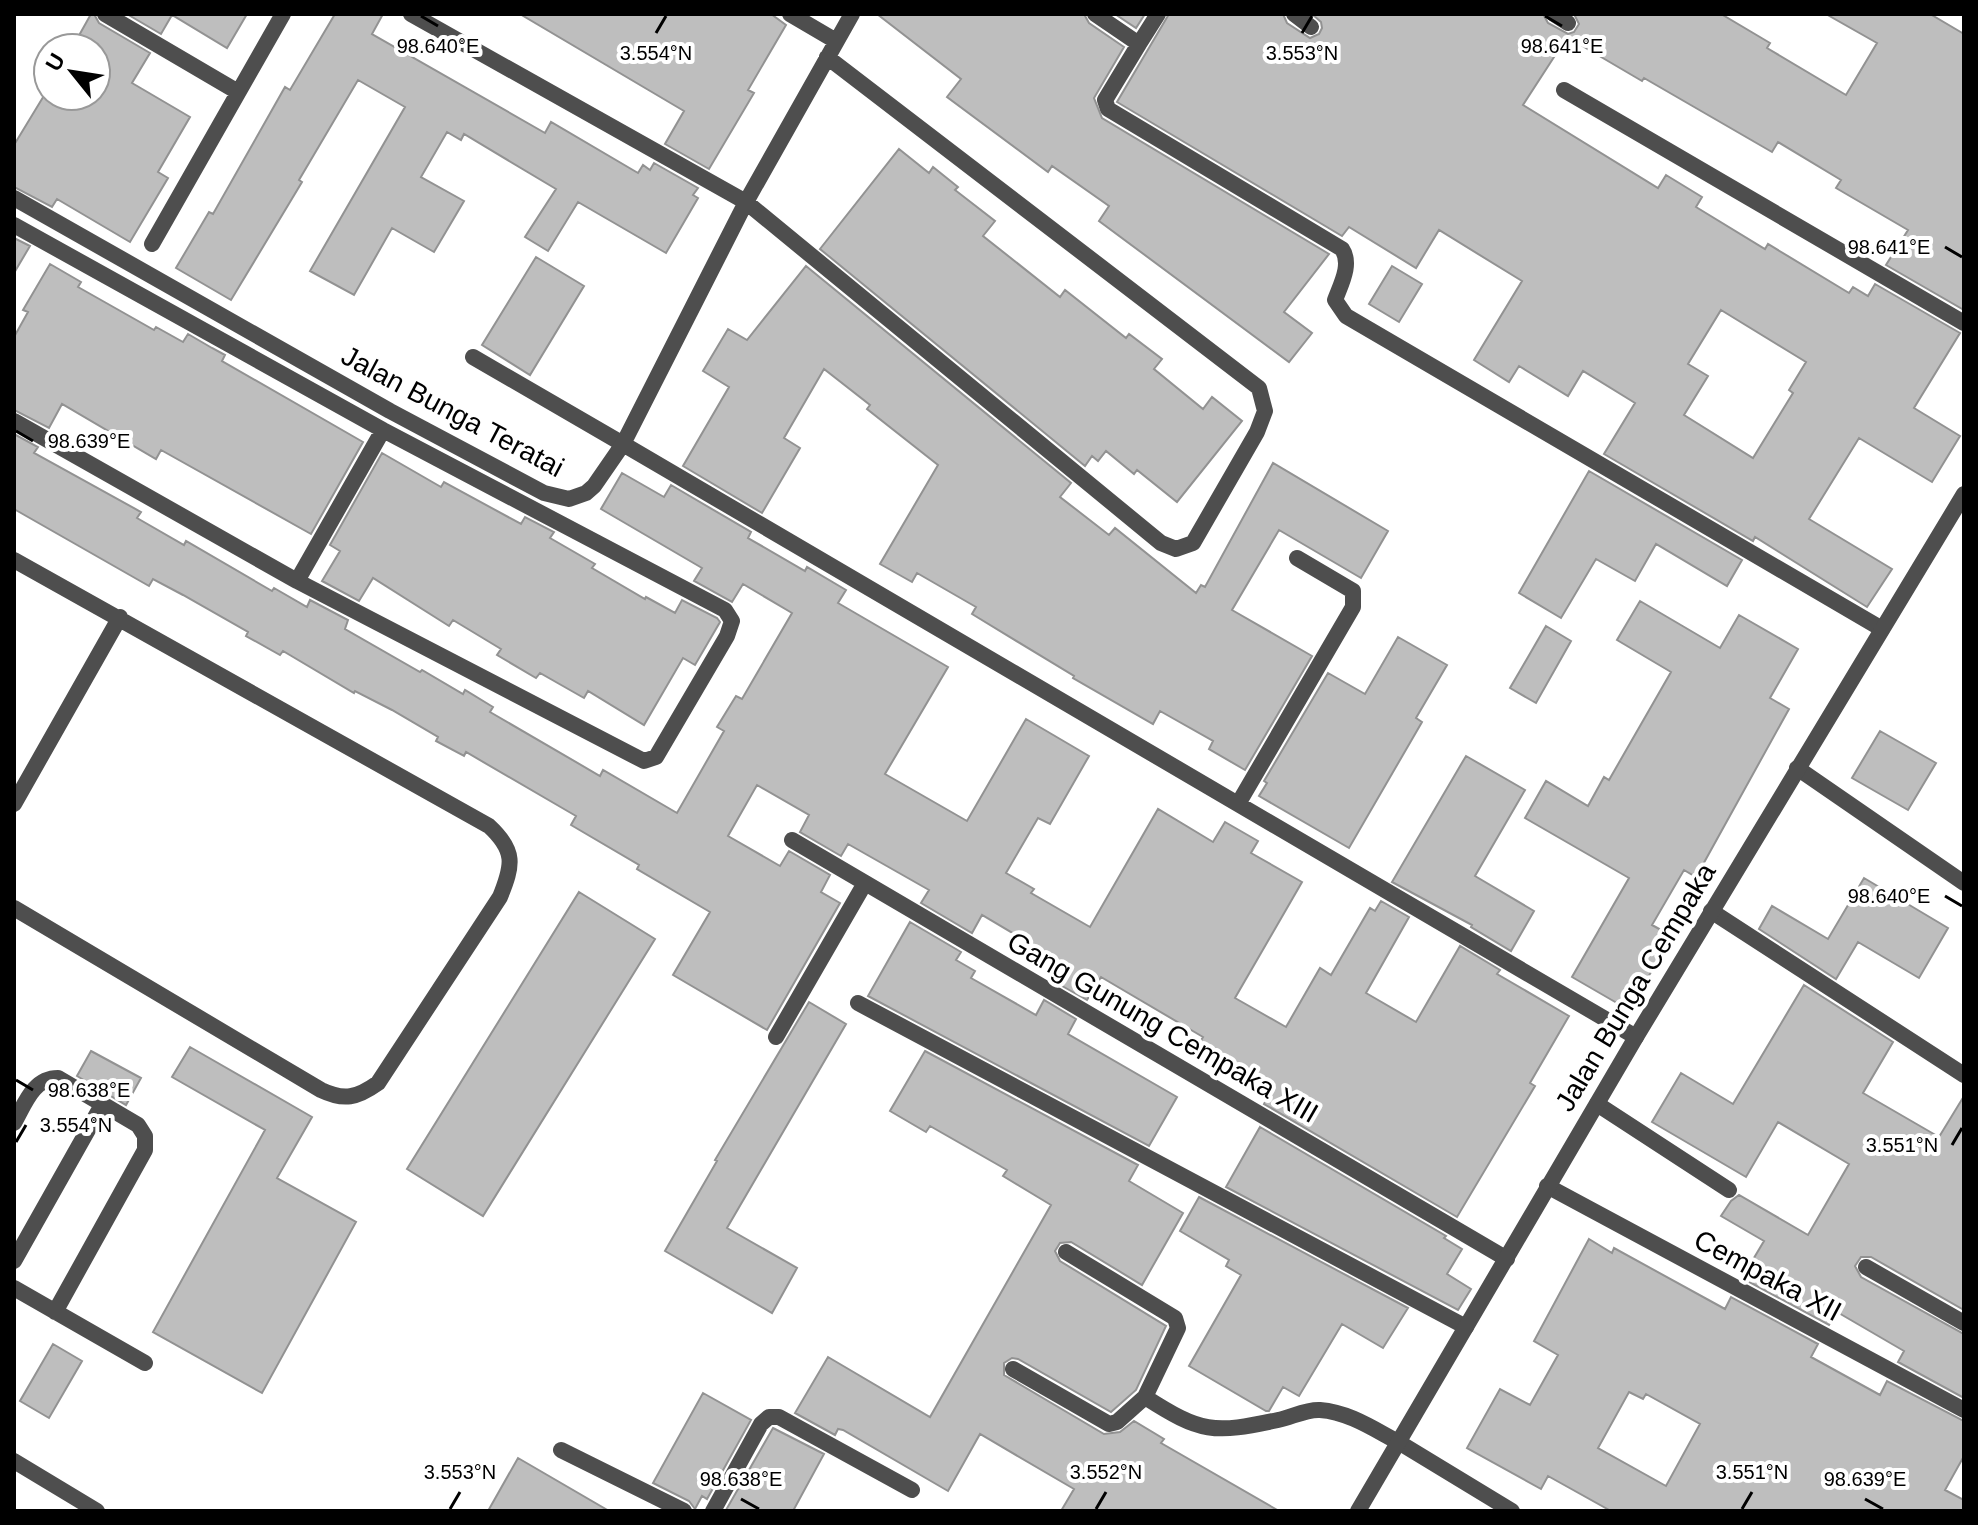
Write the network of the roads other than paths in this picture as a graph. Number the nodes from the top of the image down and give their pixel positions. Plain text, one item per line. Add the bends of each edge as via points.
1 (105, 14) edge
2 (283, 14) edge
3 (411, 14) edge
4 (790, 14) edge
5 (852, 14) edge
6 (1095, 14) edge
7 (1158, 14) edge
8 (1294, 14) edge
9 (808, 19) edge
10 (1311, 27) dead end
11 (836, 41) junction
12 (1139, 44) junction
13 (827, 57) junction
14 (1564, 90) dead end
15 (238, 92) junction
16 (14, 198) edge
17 (746, 202) junction
18 (14, 225) edge
19 (152, 244) dead end
20 (1964, 323) edge
21 (473, 357) dead end
22 (14, 421) edge
23 (383, 430) junction
24 (623, 444) junction
25 (1964, 494) edge
26 (1297, 558) dead end
27 (14, 560) edge
28 (297, 581) junction
29 (120, 617) junction
30 (1882, 629) junction
31 (1797, 768) junction
32 (14, 804) edge
33 (1238, 804) junction
34 (792, 840) dead end
35 (865, 883) junction
36 (1964, 883) edge
37 (14, 908) edge
38 (1711, 911) junction
39 (858, 1003) dead end
40 (776, 1037) dead end
41 (1636, 1037) junction
42 (1964, 1075) edge
43 (1597, 1104) junction
44 (102, 1105) junction
45 (14, 1123) edge
46 (1547, 1186) junction
47 (1729, 1190) dead end
48 (1066, 1252) dead end
49 (1507, 1259) junction
50 (14, 1261) edge
51 (1866, 1267) dead end
52 (14, 1288) edge
53 (55, 1312) junction
54 (1964, 1323) edge
55 (1466, 1327) junction
56 (145, 1363) dead end
57 (1013, 1369) dead end
58 (1145, 1397) junction
59 (1964, 1410) edge
60 (1400, 1443) junction
61 (561, 1450) dead end
62 (14, 1461) edge
63 (912, 1490) dead end
64 (97, 1511) edge
65 (684, 1511) edge
66 (713, 1511) edge
67 (1358, 1511) edge
68 (1512, 1511) edge

1 - 15 street
2 - 15 street
3 - 17 street
4 - 9 street
5 - 11 street, Jalan Bunga Teratai
6 - 12 street
7 - 12 street
8 - 10 street
9 - 11 street
11 - 13 street, Jalan Bunga Teratai
12 - 30 street via 1105,100 1108,109 1342,249 1346,268 1335,300 1346,316
13 - 17 street, Jalan Bunga Teratai
13 - 17 street via 1259,388 1265,411 1257,432 1193,543 1176,549 1161,543
14 - 20 street
15 - 19 street
16 - 24 street, Jalan Bunga Teratai via 544,493 569,499 586,493
17 - 24 street, Jalan Bunga Teratai
18 - 23 street
21 - 24 street
22 - 28 street
23 - 28 street
23 - 28 street via 725,610 732,621 727,636 656,757 644,761
24 - 33 street
25 - 30 street, Jalan Bunga Cempaka
26 - 33 street via 1353,591 1353,607
27 - 29 street
29 - 32 street
29 - 37 street via 489,826 511,855 509,874 500,897 378,1083 350,1098 321,1090
30 - 31 street, Jalan Bunga Cempaka
31 - 36 street
31 - 38 street, Jalan Bunga Cempaka
33 - 41 street
34 - 35 street, Gang Gunung Cempaka XIII
35 - 40 street
35 - 49 street, Gang Gunung Cempaka XIII
38 - 41 street, Jalan Bunga Cempaka
38 - 42 street
39 - 55 street
41 - 43 street, Jalan Bunga Cempaka
43 - 46 street, Jalan Bunga Cempaka
43 - 47 street
44 - 45 street via 58,1078 46,1078
44 - 50 street
44 - 53 street via 138,1125 145,1150
46 - 49 street, Jalan Bunga Cempaka
46 - 59 street, Cempaka XII
48 - 58 street via 1175,1318 1178,1328
49 - 55 street, Jalan Bunga Cempaka
51 - 54 street
52 - 53 street
53 - 56 street
55 - 60 street, Jalan Bunga Cempaka
57 - 58 street via 1109,1424
58 - 60 street via 1201,1428 1231,1429 1316,1409 1340,1412
60 - 67 street, Jalan Bunga Cempaka
60 - 68 street
61 - 65 street
62 - 64 street
63 - 66 street via 779,1417 769,1417

